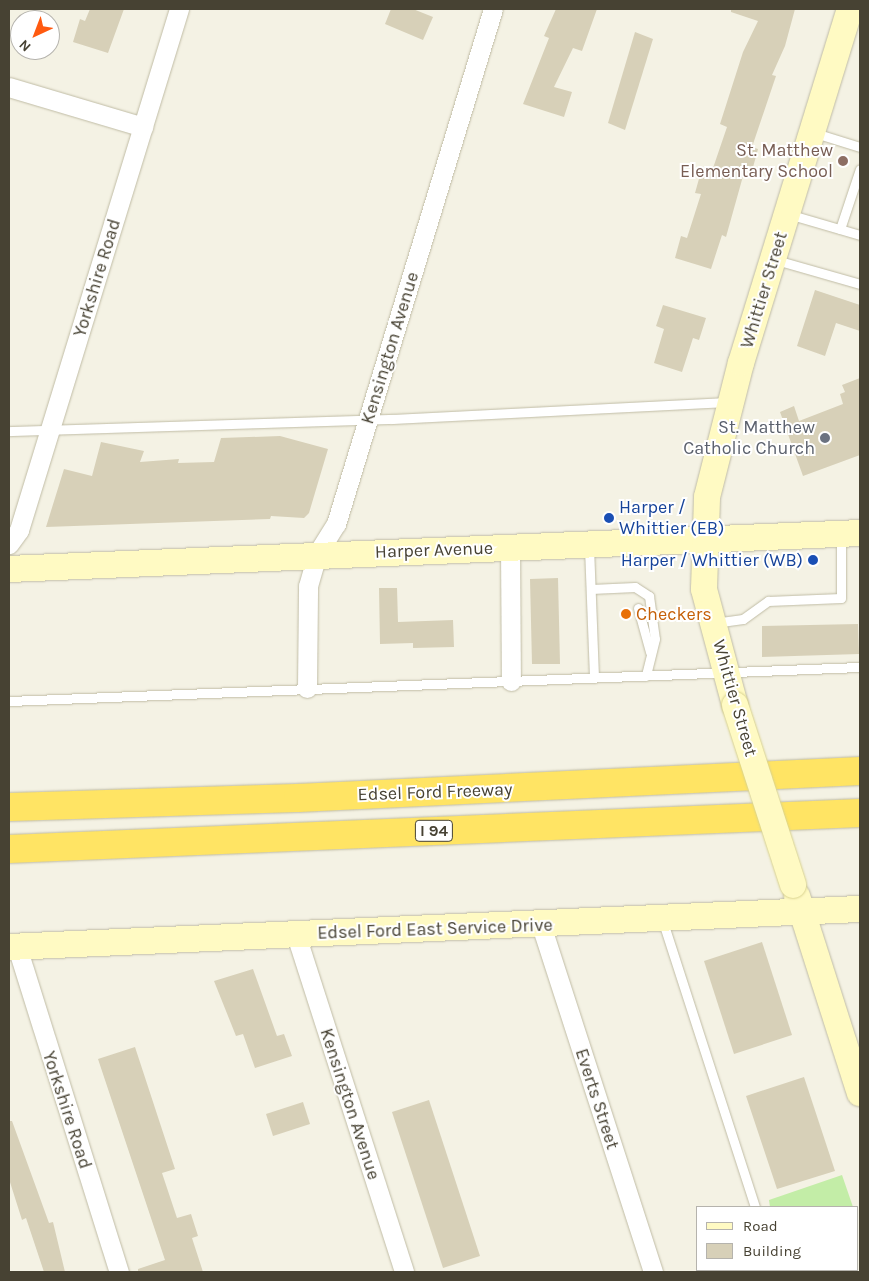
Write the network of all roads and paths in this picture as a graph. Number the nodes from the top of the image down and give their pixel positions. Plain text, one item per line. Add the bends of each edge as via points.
1 (179, 9) edge
2 (493, 9) edge
3 (850, 9) edge
4 (9, 87) edge
5 (143, 127) junction
6 (812, 131) junction
7 (860, 147) edge
8 (860, 169) edge
9 (788, 214) junction
10 (840, 229) junction
11 (860, 235) edge
12 (773, 260) junction
13 (860, 284) edge
14 (731, 402) junction
15 (368, 420) junction
16 (50, 430) junction
17 (9, 431) edge
18 (851, 533) edge
19 (706, 540) junction
20 (9, 544) edge
21 (589, 544) junction
22 (510, 547) junction
23 (317, 554) junction
24 (9, 569) edge
25 (628, 587) junction
26 (591, 589) junction
27 (637, 595) dead end
28 (638, 608) dead end
29 (713, 623) junction
30 (650, 652) junction
31 (860, 667) edge
32 (727, 673) junction
33 (646, 676) junction
34 (594, 678) junction
35 (511, 681) junction
36 (307, 688) junction
37 (9, 701) edge
38 (860, 771) edge
39 (9, 807) edge
40 (860, 813) edge
41 (9, 849) edge
42 (860, 909) edge
43 (802, 911) junction
44 (662, 919) junction
45 (541, 925) junction
46 (296, 935) junction
47 (13, 947) edge
48 (860, 1093) edge
49 (755, 1206) edge
50 (119, 1272) edge
51 (404, 1272) edge
52 (653, 1272) edge

1 - 5 street, Yorkshire Road
2 - 15 street, Kensington Avenue
3 - 6 street, Whittier Street
4 - 5 street
5 - 16 street, Yorkshire Road
6 - 7 lane
6 - 9 street, Whittier Street
8 - 10 lane
9 - 10 lane
9 - 12 street, Whittier Street
10 - 11 lane
12 - 13 lane
12 - 14 street, Whittier Street
14 - 15 lane
14 - 19 street, Whittier Street via 707,497
15 - 16 lane
15 - 23 street, Kensington Avenue via 336,524
16 - 17 lane
16 - 20 street, Yorkshire Road via 19,530
18 - 19 street, Harper Avenue
18 - 29 lane via 841,598 768,601 743,619
19 - 21 street, Harper Avenue
19 - 29 street, Whittier Street via 704,589
21 - 22 street, Harper Avenue
21 - 26 lane
22 - 23 street, Harper Avenue
22 - 35 street
23 - 24 street, Harper Avenue
23 - 36 street, Kensington Avenue via 308,586
25 - 26 lane
25 - 27 lane
25 - 30 lane via 635,587 649,596 655,639
26 - 34 lane
28 - 30 lane
29 - 32 street, Whittier Street
30 - 33 lane
31 - 32 lane
32 - 33 lane
32 - 43 street, Whittier Street, bridge via 734,705
33 - 34 lane
34 - 35 lane
35 - 36 lane
36 - 37 lane
38 - 39 highway, Edsel Ford Freeway / I 94 via 298,798
40 - 41 highway, I 94
42 - 43 street, Edsel Ford East Service Drive
43 - 44 street, Edsel Ford East Service Drive
43 - 48 street, Whittier Street
44 - 45 street, Edsel Ford East Service Drive
44 - 49 lane
45 - 46 street, Edsel Ford East Service Drive
45 - 52 street, Everts Street
46 - 47 street, Edsel Ford East Service Drive
46 - 51 street, Kensington Avenue
47 - 50 street, Yorkshire Road

